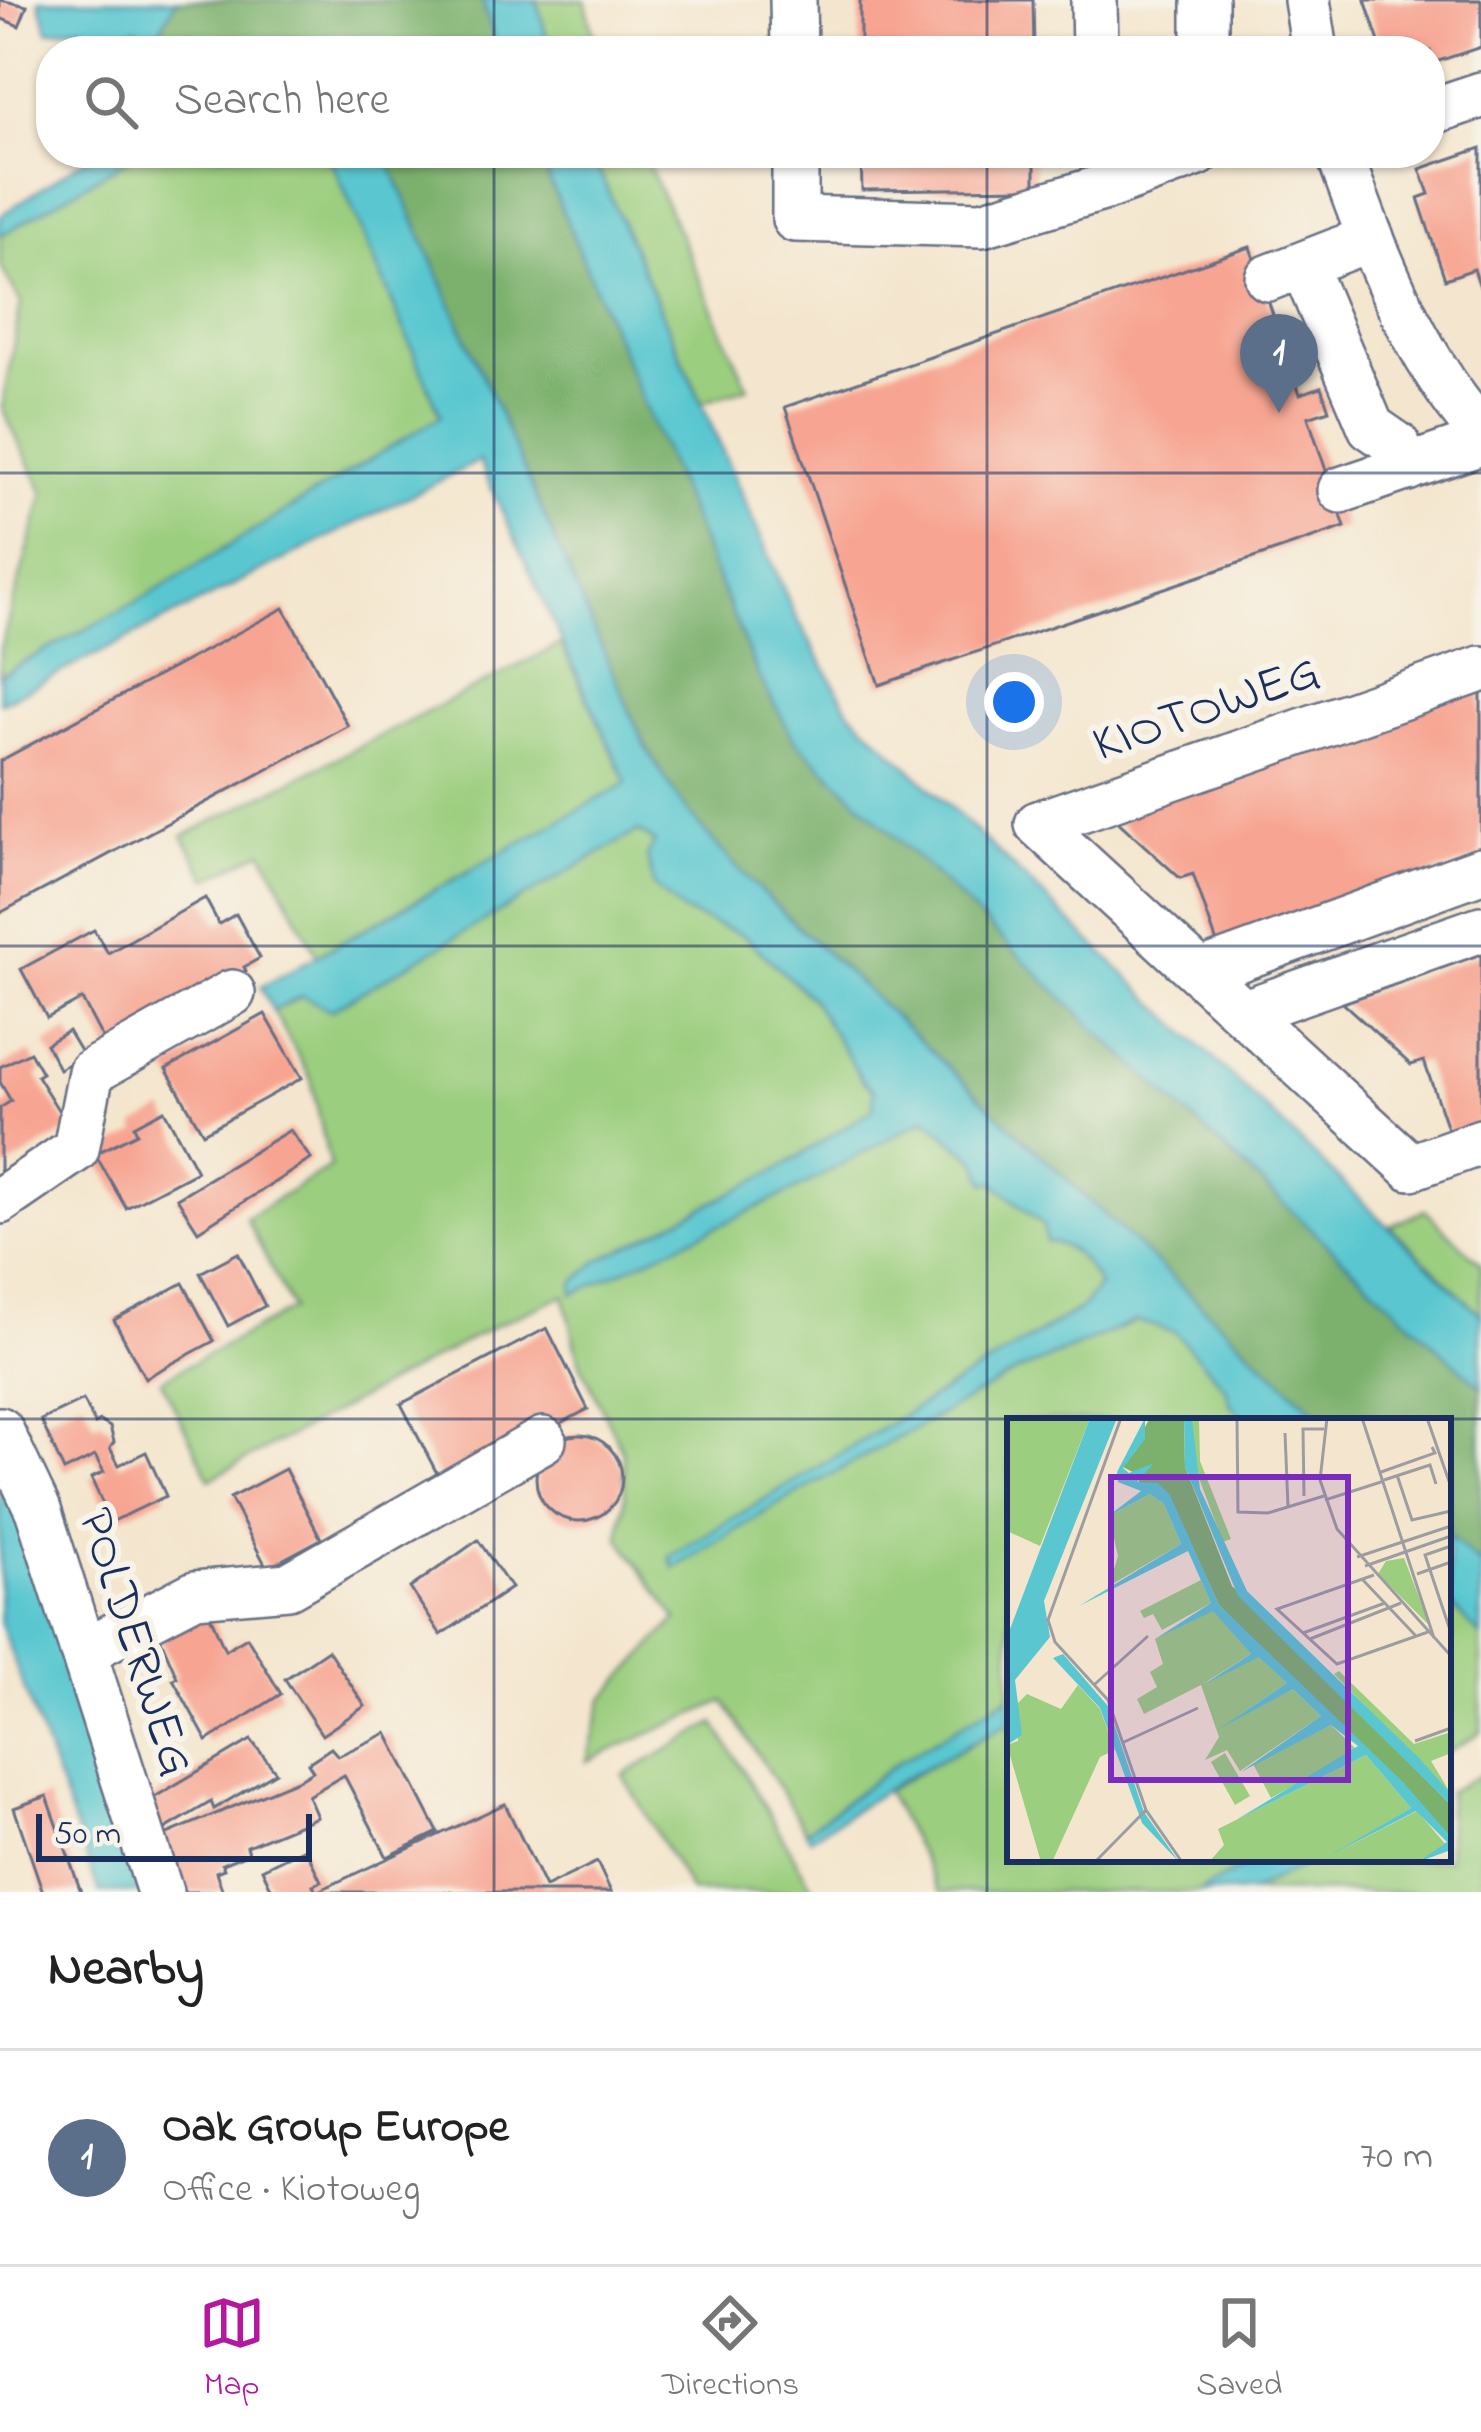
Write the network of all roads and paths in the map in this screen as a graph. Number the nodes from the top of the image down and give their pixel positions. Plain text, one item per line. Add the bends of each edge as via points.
1 (794, 0) edge
2 (1094, 0) edge
3 (1205, 0) edge
4 (1307, 0) edge
5 (794, 36) edge
6 (1095, 36) edge
7 (1205, 36) edge
8 (1313, 36) edge
9 (1481, 95) edge
10 (1445, 107) edge
11 (795, 168) edge
12 (1345, 168) edge
13 (1102, 170) edge
14 (1370, 238) junction
15 (1481, 432) edge
16 (1481, 442) edge
17 (1408, 468) junction
18 (1341, 490) dead end
19 (1481, 669) edge
20 (1481, 870) edge
21 (1481, 929) edge
22 (1202, 972) junction
23 (232, 993) dead end
24 (1245, 1012) junction
25 (1481, 1142) edge
26 (0, 1201) edge
27 (0, 1430) edge
28 (543, 1440) dead end
29 (83, 1652) junction
30 (160, 1892) edge

1 - 5 street
2 - 6 street
3 - 7 street
4 - 8 street
9 - 10 street
11 - 13 street via 795,219 982,224
12 - 14 street
14 - 15 street via 1408,322
14 - 17 street via 1285,272 1371,427 1397,445
16 - 17 street
17 - 18 street
19 - 22 street, KIOTOWEG via 1038,824
20 - 22 street
21 - 24 street
22 - 24 street, KIOTOWEG
23 - 26 street via 91,1072 76,1149
24 - 25 street, KIOTOWEG via 1411,1166
27 - 29 street, POLDERWEG via 38,1510
28 - 29 street via 288,1586 195,1594
29 - 30 street, POLDERWEG

